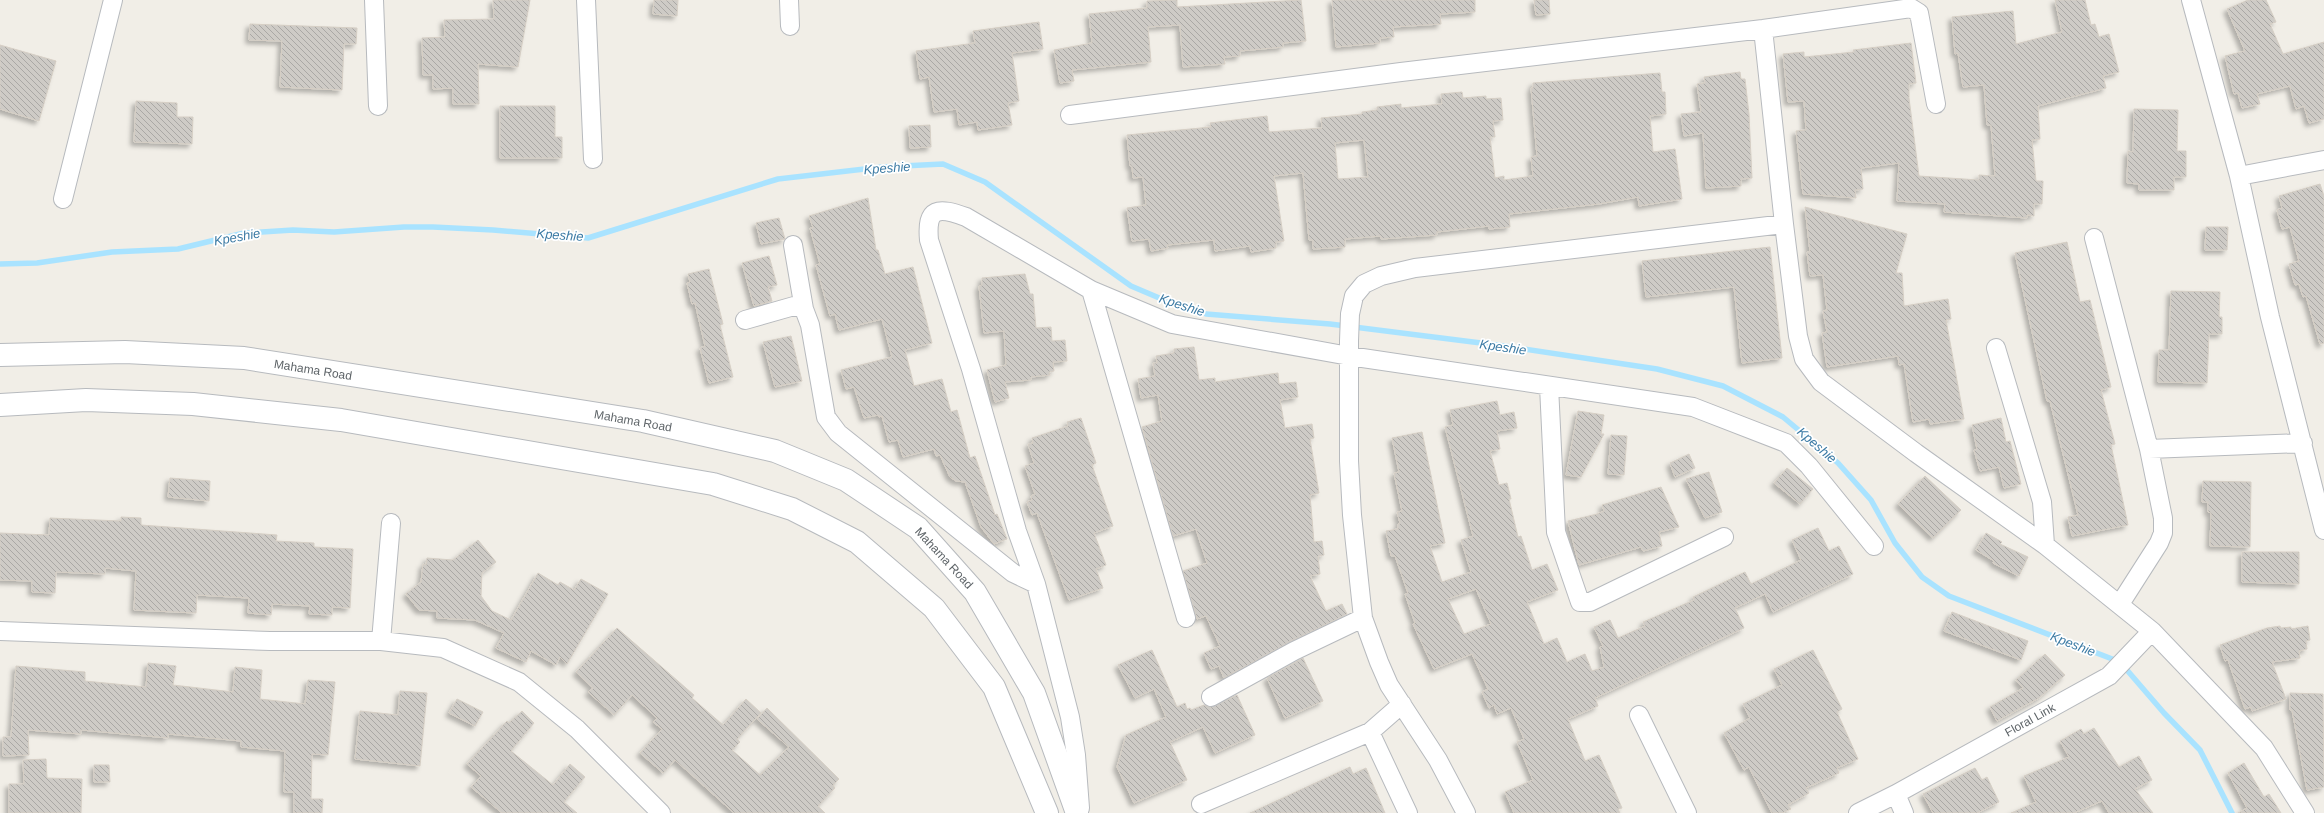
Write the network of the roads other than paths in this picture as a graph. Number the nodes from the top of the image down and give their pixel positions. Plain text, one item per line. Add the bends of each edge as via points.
1 (113, 0) edge
2 (374, 0) edge
3 (586, 0) edge
4 (789, 0) edge
5 (2191, 0) edge
6 (790, 26) dead end
7 (1763, 29) junction
8 (1936, 104) dead end
9 (378, 106) dead end
10 (1070, 115) dead end
11 (593, 159) dead end
12 (2324, 160) edge
13 (2239, 176) junction
14 (63, 199) dead end
15 (1784, 224) junction
16 (2094, 238) dead end
17 (793, 245) dead end
18 (1091, 290) junction
19 (804, 309) junction
20 (745, 320) dead end
21 (1996, 348) dead end
22 (1349, 349) junction
23 (0, 355) edge
24 (1549, 386) junction
25 (0, 405) edge
26 (2302, 443) junction
27 (2149, 449) junction
28 (391, 523) dead end
29 (2324, 530) edge
30 (1724, 537) dead end
31 (2045, 545) junction
32 (1874, 546) dead end
33 (1036, 584) junction
34 (2120, 604) junction
35 (1186, 618) dead end
36 (1363, 618) junction
37 (0, 631) edge
38 (2152, 631) junction
39 (381, 640) junction
40 (1212, 697) dead end
41 (1402, 704) junction
42 (1639, 715) dead end
43 (1370, 732) junction
44 (1896, 794) junction
45 (1201, 804) dead end
46 (661, 813) edge
47 (1047, 813) edge
48 (1077, 813) edge
49 (1081, 813) edge
50 (1408, 813) edge
51 (1466, 813) edge
52 (1687, 813) edge
53 (1858, 813) edge
54 (1904, 813) edge
55 (2305, 813) edge

1 - 14 street
2 - 9 street
3 - 11 street
4 - 6 street
5 - 13 street
7 - 8 street via 1911,8 1919,13 1923,27
7 - 10 street
7 - 15 street
12 - 13 street
13 - 26 street via 2270,317
15 - 22 street via 1416,268 1381,276 1364,284 1354,296 1350,314
15 - 31 street via 1798,336 1804,359 1821,382
16 - 27 street
17 - 19 street
18 - 22 street via 1172,324
18 - 33 street via 966,217 949,211 938,211 930,217 929,240 971,369 1017,532
18 - 35 street
19 - 20 street via 794,306
19 - 33 street via 810,325 826,417 838,433 1013,573
21 - 31 street via 2042,502
22 - 24 street
22 - 36 street via 1349,461
23 - 48 street, Mahama Road via 125,352 244,358 643,422 775,450 839,477 918,528 975,592 1034,693
24 - 30 street via 1556,532 1580,602 1590,602
24 - 32 street via 1693,407 1786,443 1810,466
25 - 47 street via 86,400 194,404 341,420 712,484 792,509 857,542 934,608 994,687
26 - 27 street
26 - 29 street
27 - 34 street via 2163,518 2163,533 2153,554
28 - 39 street
31 - 34 street
33 - 49 street via 1070,717
34 - 38 street
36 - 40 street via 1294,651
36 - 41 street via 1379,662
37 - 39 street via 270,641
38 - 44 street, Floral Link via 2109,676
38 - 55 street via 2264,748
39 - 46 street via 443,648 519,682 577,729
41 - 43 street
41 - 51 street via 1438,760
42 - 52 street
43 - 45 street
43 - 50 street
44 - 53 street, Floral Link
44 - 54 street

